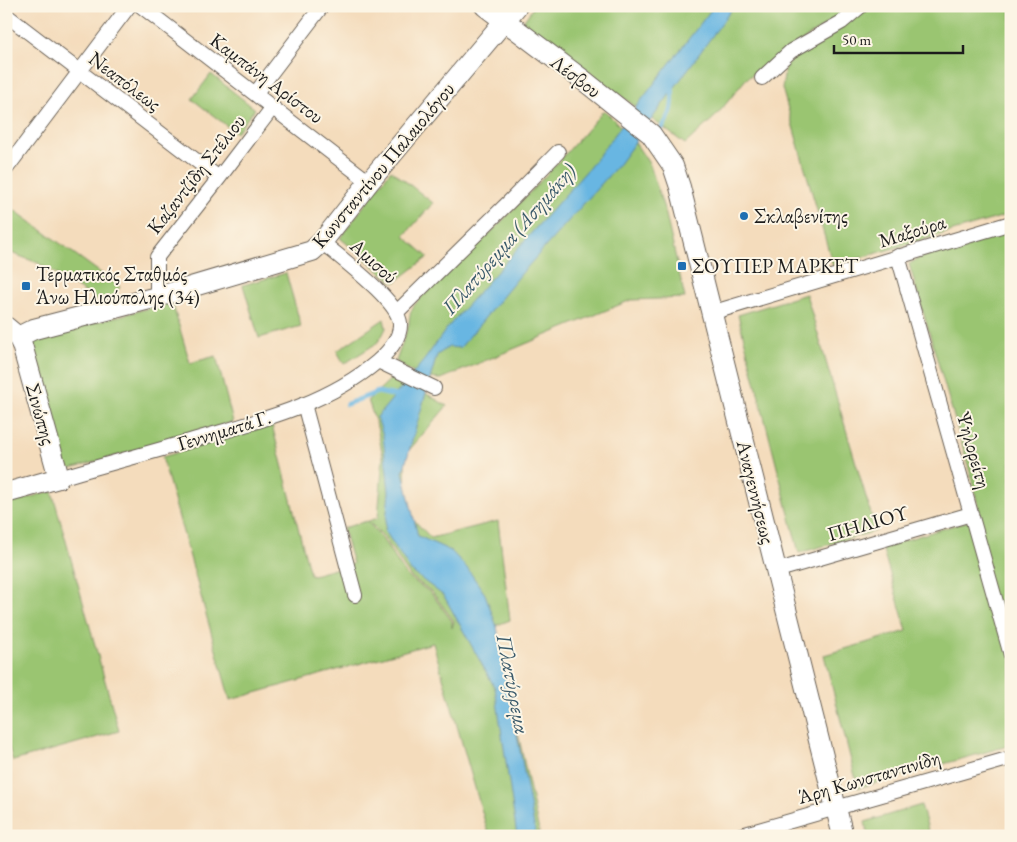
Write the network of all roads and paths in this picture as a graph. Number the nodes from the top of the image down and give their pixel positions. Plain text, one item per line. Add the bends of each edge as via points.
1 (129, 6) edge
2 (140, 6) edge
3 (322, 6) edge
4 (485, 6) edge
5 (861, 6) edge
6 (511, 14) edge
7 (6, 15) edge
8 (80, 72) junction
9 (762, 78) dead end
10 (255, 94) junction
11 (272, 107) junction
12 (663, 151) joint
13 (558, 152) dead end
14 (6, 169) edge
15 (219, 178) junction
16 (369, 182) junction
17 (1011, 223) edge
18 (322, 242) junction
19 (898, 256) junction
20 (157, 297) junction
21 (397, 312) junction
22 (711, 313) junction
23 (12, 332) edge
24 (378, 361) junction
25 (434, 388) dead end
26 (304, 404) junction
27 (59, 478) junction
28 (6, 493) edge
29 (971, 514) junction
30 (776, 571) junction
31 (355, 595) dead end
32 (1011, 655) edge
33 (1011, 758) edge
34 (836, 807) junction
35 (738, 836) edge
36 (843, 836) edge

1 - 8 street
2 - 10 street, Καμπάνη Αρίστου
3 - 10 street, Καζαντζίδη Στέλιου
4 - 6 main road, Λέσβου
5 - 9 street via 842,22 791,51
6 - 12 main road, Λέσβου via 587,83 651,134
6 - 16 main road, Κωνσταντίνου Παλαιολόγου
7 - 8 street, Νεαπόλεως
8 - 14 street
8 - 15 street, Νεαπόλεως
10 - 11 street, Καμπάνη Αρίστου
11 - 15 street, Καζαντζίδη Στέλιου
11 - 16 street, Καμπάνη Αρίστου
12 - 22 main road, Αναγεννήσεως via 673,166 680,187
13 - 21 street
15 - 20 street, Καζαντζίδη Στέλιου via 156,257
16 - 18 main road, Κωνσταντίνου Παλαιολόγου
17 - 19 street, Μαξούρα
18 - 20 main road, Κωνσταντίνου Παλαιολόγου via 312,251 297,257
18 - 21 street, Αμισού via 379,291
19 - 22 street, Μαξούρα
19 - 29 street, Ψηλορείτη
20 - 23 main road, Κωνσταντίνου Παλαιολόγου
21 - 24 street, Γεννηματά Γ. via 398,333
22 - 30 main road, Αναγεννήσεως
23 - 27 main road, Σινώπης via 22,345
24 - 25 street
24 - 26 street, Γεννηματά Γ. via 343,386
26 - 27 street, Γεννηματά Γ.
26 - 31 street
27 - 28 main road, Γεννηματά Γ.
29 - 30 street, ΠΗΛΙΟΥ
29 - 32 street, Ψηλορείτη
30 - 34 main road, Αναγεννήσεως
33 - 34 street, Άρη Κωνσταντινίδη
34 - 35 street, Άρη Κωνσταντινίδη
34 - 36 main road, Αναγεννήσεως

